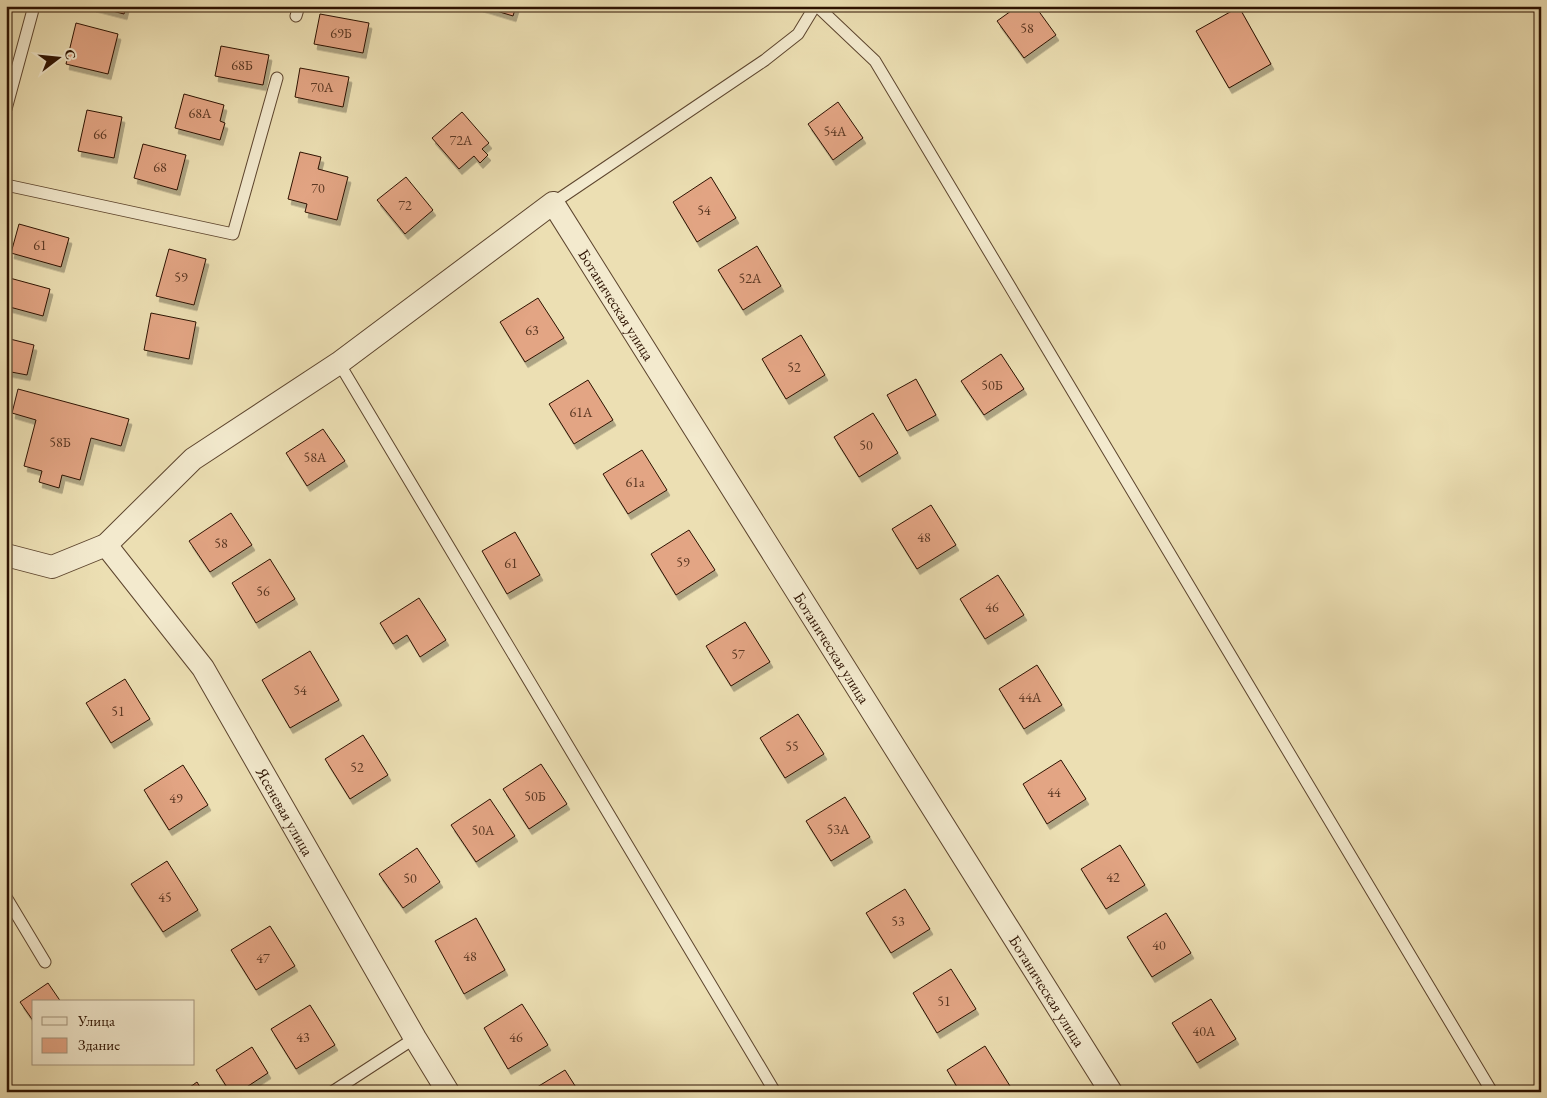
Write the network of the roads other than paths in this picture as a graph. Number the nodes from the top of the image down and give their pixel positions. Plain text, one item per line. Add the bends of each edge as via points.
1 (34, 6) edge
2 (816, 6) edge
3 (277, 78) dead end
4 (6, 109) edge
5 (6, 185) edge
6 (553, 203) junction
7 (339, 363) junction
8 (106, 544) junction
9 (6, 555) edge
10 (6, 897) edge
11 (45, 962) dead end
12 (415, 1038) junction
13 (332, 1092) edge
14 (448, 1092) edge
15 (775, 1092) edge
16 (1111, 1092) edge
17 (1492, 1092) edge

1 - 4 lane
2 - 6 lane via 798,34 765,60
2 - 17 lane via 875,61
3 - 5 lane via 233,234
6 - 7 street
6 - 16 street, Ботаническая улица
7 - 8 street via 193,459
7 - 15 lane
8 - 9 street via 52,567
8 - 12 street, Ясеневая улица via 203,668
10 - 11 lane
12 - 13 lane
12 - 14 street, Ясеневая улица

